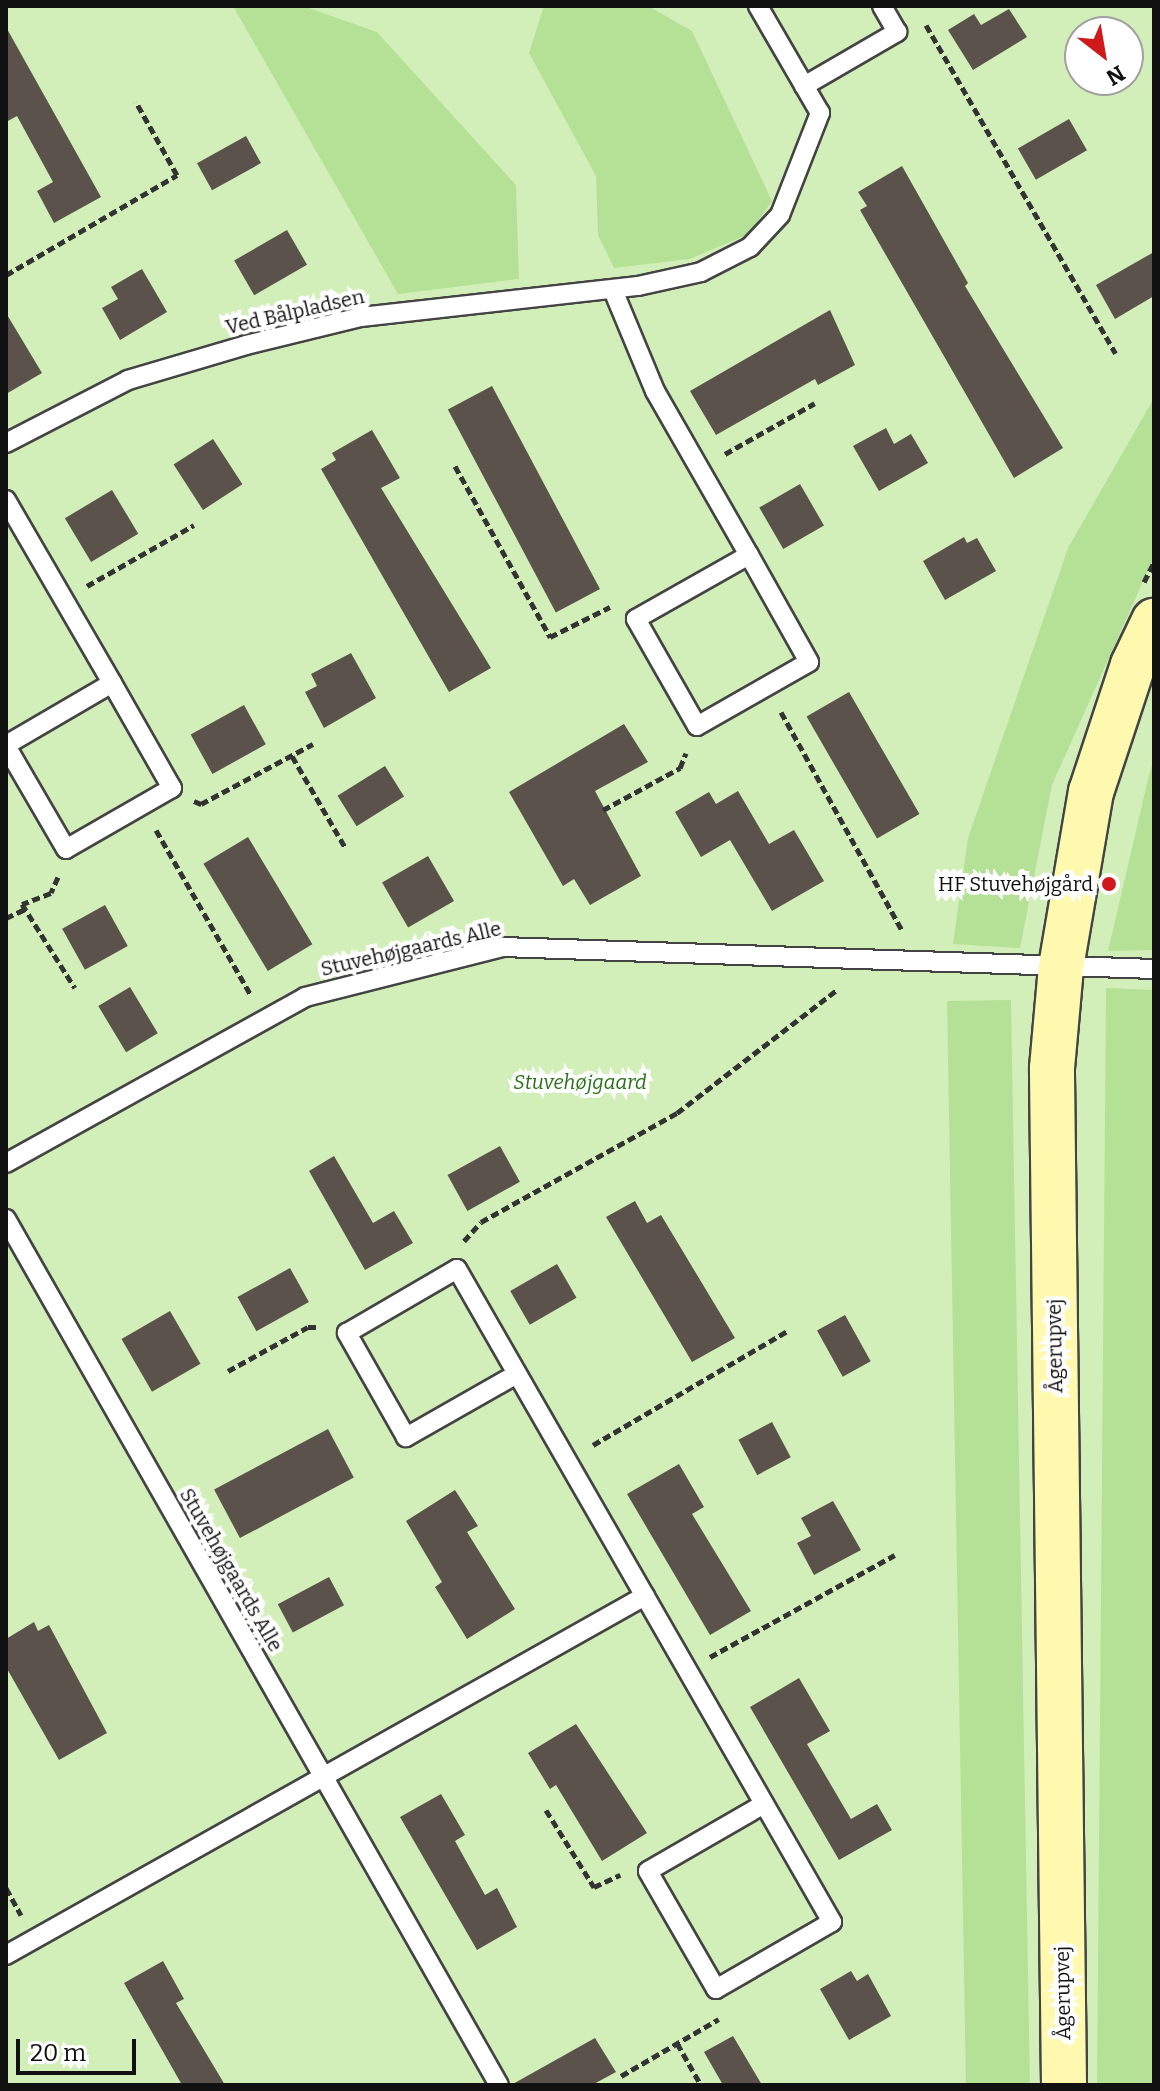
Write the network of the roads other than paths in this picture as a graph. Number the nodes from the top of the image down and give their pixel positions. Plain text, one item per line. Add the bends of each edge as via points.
1 (758, 6) edge
2 (882, 6) edge
3 (804, 86) junction
4 (613, 290) junction
5 (6, 443) edge
6 (6, 500) edge
7 (749, 555) junction
8 (1154, 621) edge
9 (112, 683) junction
10 (6, 746) edge
11 (1061, 967) junction
12 (1154, 969) edge
13 (6, 1163) edge
14 (6, 1219) edge
15 (517, 1374) junction
16 (645, 1596) junction
17 (324, 1777) junction
18 (764, 1804) junction
19 (6, 1955) edge
20 (499, 2085) edge
21 (1064, 2085) edge

1 - 3 lane, Ved Bålpladsen
2 - 3 lane via 897,32
3 - 4 lane, Ved Bålpladsen via 820,113 780,215 750,247 701,272
4 - 5 lane, Ved Bålpladsen via 361,317 246,345 128,380
4 - 7 lane via 655,391
6 - 9 lane
7 - 7 lane via 636,619 697,726 809,662
8 - 11 street, Ågerupvej via 1133,665 1091,792
9 - 10 lane
9 - 10 lane via 169,790 66,849
11 - 12 lane, Stuvehøjgaards Alle
11 - 13 lane, Stuvehøjgaards Alle via 502,947 305,997
11 - 21 street, Ågerupvej via 1052,1068
14 - 17 lane, Stuvehøjgaards Alle
15 - 15 lane via 457,1269 347,1333 406,1437
15 - 16 lane
16 - 17 lane
16 - 18 lane
17 - 19 lane
17 - 20 lane, Stuvehøjgaards Alle
18 - 18 lane via 832,1922 716,1989 648,1871

